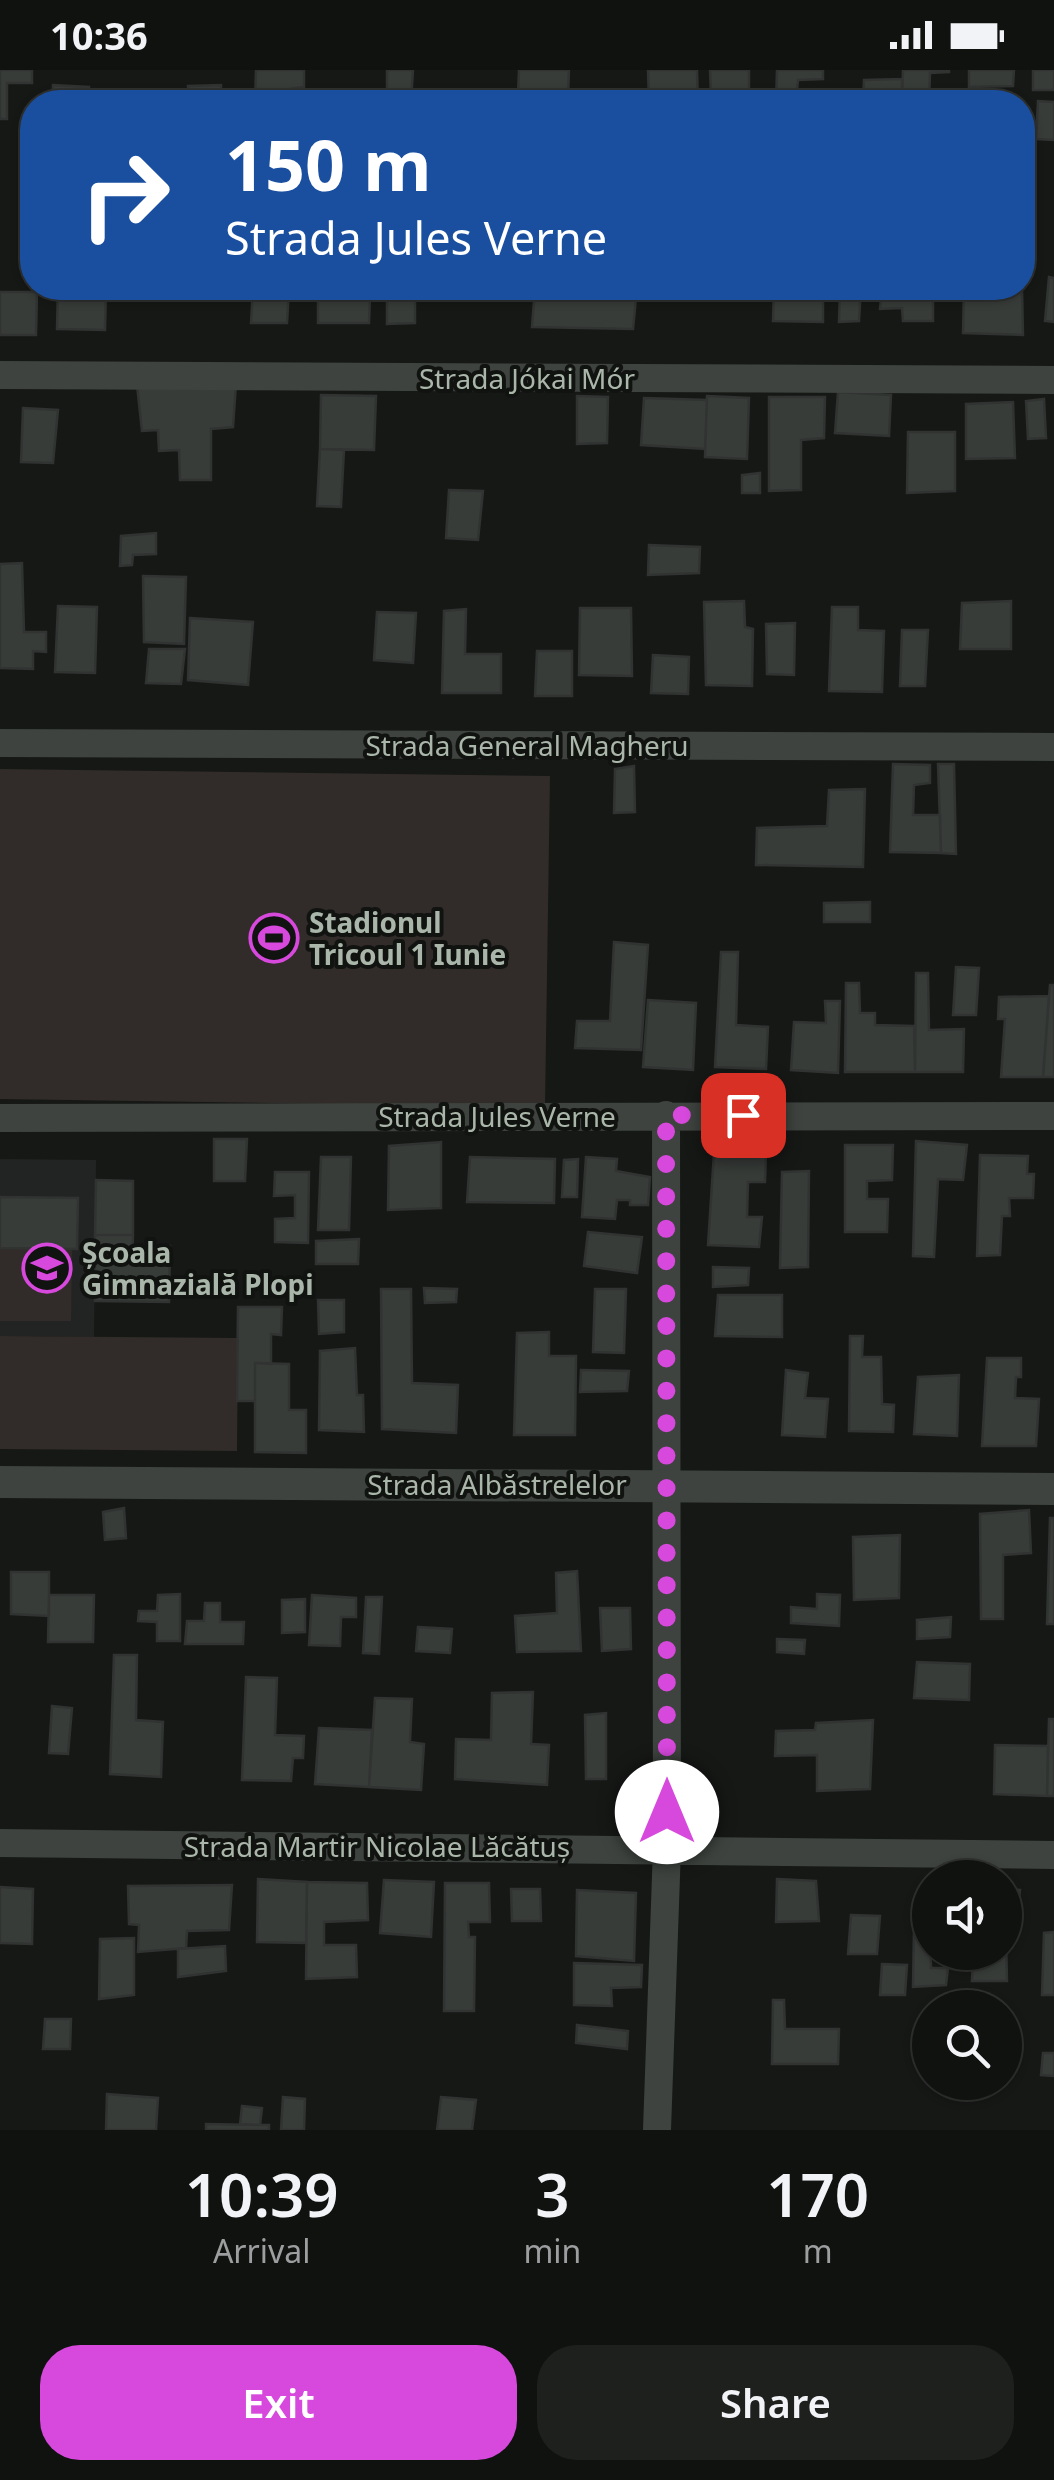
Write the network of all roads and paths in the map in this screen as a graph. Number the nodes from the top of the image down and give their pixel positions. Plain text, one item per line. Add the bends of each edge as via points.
1 (0, 376) edge
2 (1054, 380) edge
3 (0, 743) edge
4 (1054, 747) edge
5 (666, 1115) junction
6 (1054, 1116) edge
7 (0, 1118) edge
8 (0, 1482) edge
9 (667, 1486) junction
10 (1054, 1490) edge
11 (0, 1843) edge
12 (667, 1848) junction
13 (1054, 1855) edge
14 (657, 2130) edge

1 - 2 street, Strada Jókai Mór
3 - 4 street, Strada General Magheru
5 - 6 street, Strada Jules Verne
5 - 7 street, Strada Jules Verne
5 - 9 street
8 - 9 street, Strada Albăstrelelor
9 - 10 street, Strada Albăstrelelor
9 - 12 street
11 - 12 street, Strada Martir Nicolae Lăcătuș
12 - 13 street, Strada Martir Nicolae Lăcătuș
12 - 14 street

